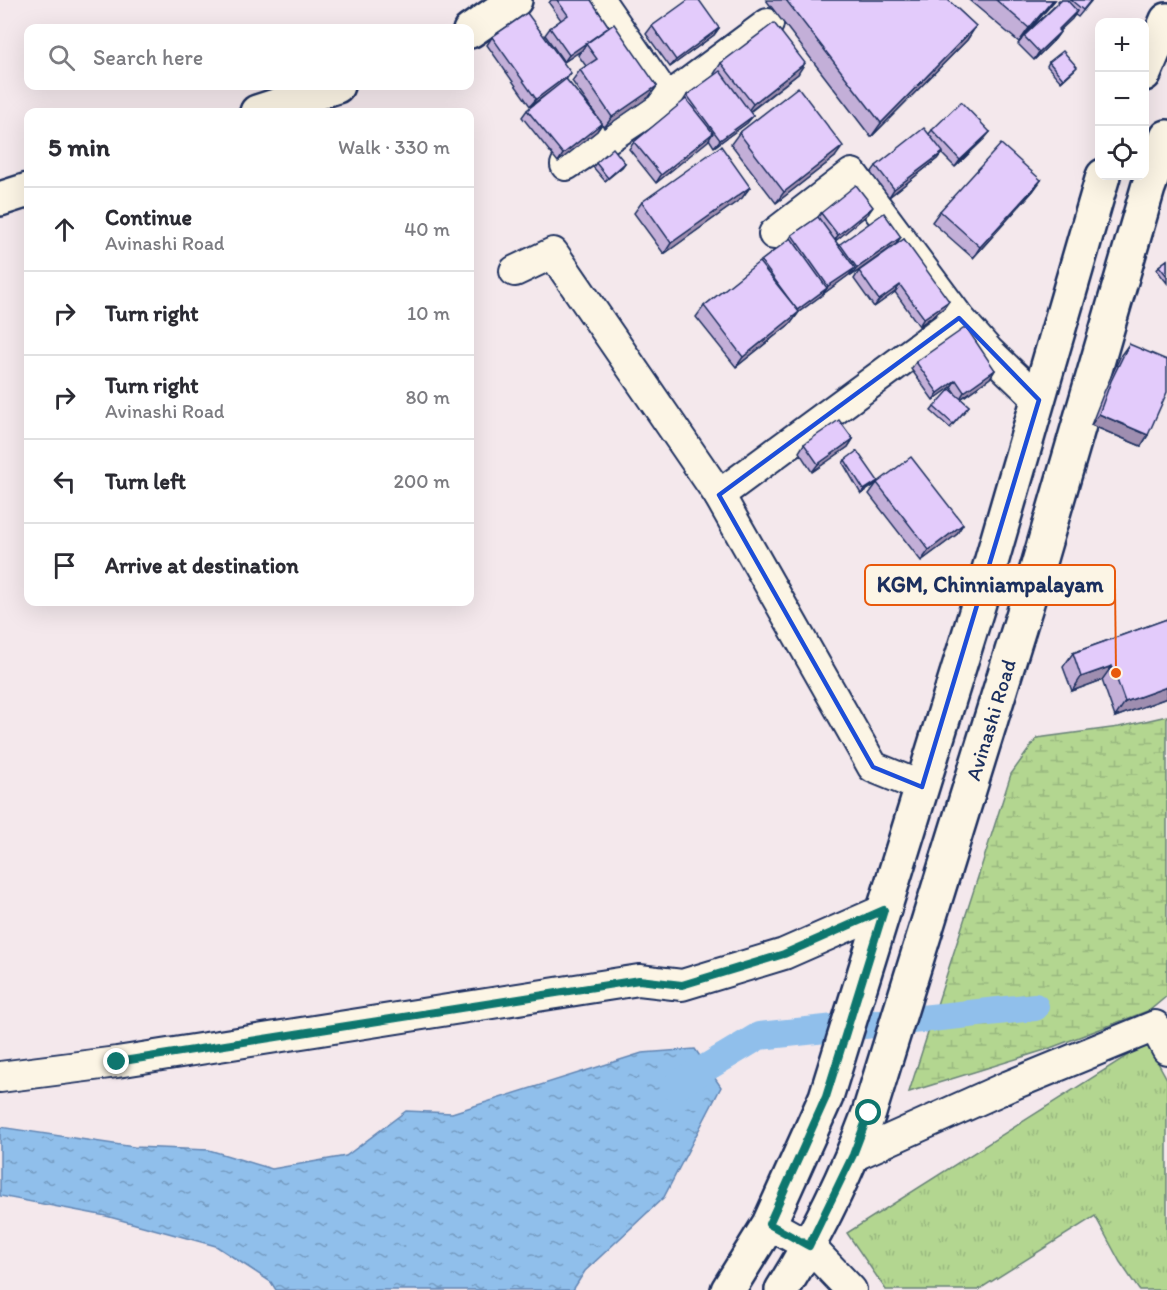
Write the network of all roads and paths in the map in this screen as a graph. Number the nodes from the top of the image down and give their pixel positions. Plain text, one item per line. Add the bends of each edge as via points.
1 (515, 0) edge
2 (599, 0) edge
3 (1167, 20) edge
4 (768, 24) edge
5 (474, 28) edge
6 (1145, 72) edge
7 (325, 90) edge
8 (667, 99) junction
9 (269, 108) edge
10 (1167, 137) edge
11 (566, 165) edge
12 (1102, 180) edge
13 (24, 191) edge
14 (0, 199) edge
15 (774, 234) dead end
16 (515, 271) dead end
17 (959, 318) junction
18 (1039, 400) junction
19 (719, 495) junction
20 (922, 787) junction
21 (884, 910) junction
22 (1167, 1049) edge
23 (0, 1077) edge
24 (853, 1155) junction
25 (769, 1224) junction
26 (809, 1246) junction
27 (728, 1290) edge
28 (782, 1290) edge
29 (851, 1290) edge

1 - 5 main road
2 - 8 street
3 - 6 main road
4 - 8 street
7 - 9 main road
8 - 11 street
10 - 24 main road, Avinashi Road via 1148,188 1030,593
12 - 18 main road
13 - 14 main road
15 - 17 street via 852,174
16 - 19 street via 553,254
17 - 18 street
17 - 19 street
18 - 20 main road
19 - 20 street via 873,767
20 - 21 main road
21 - 23 street via 784,954 682,985 639,980
21 - 25 main road via 829,1087
22 - 24 street via 1155,1026
24 - 26 main road, Avinashi Road
25 - 26 street
25 - 27 main road
26 - 28 main road, Avinashi Road
26 - 29 street

